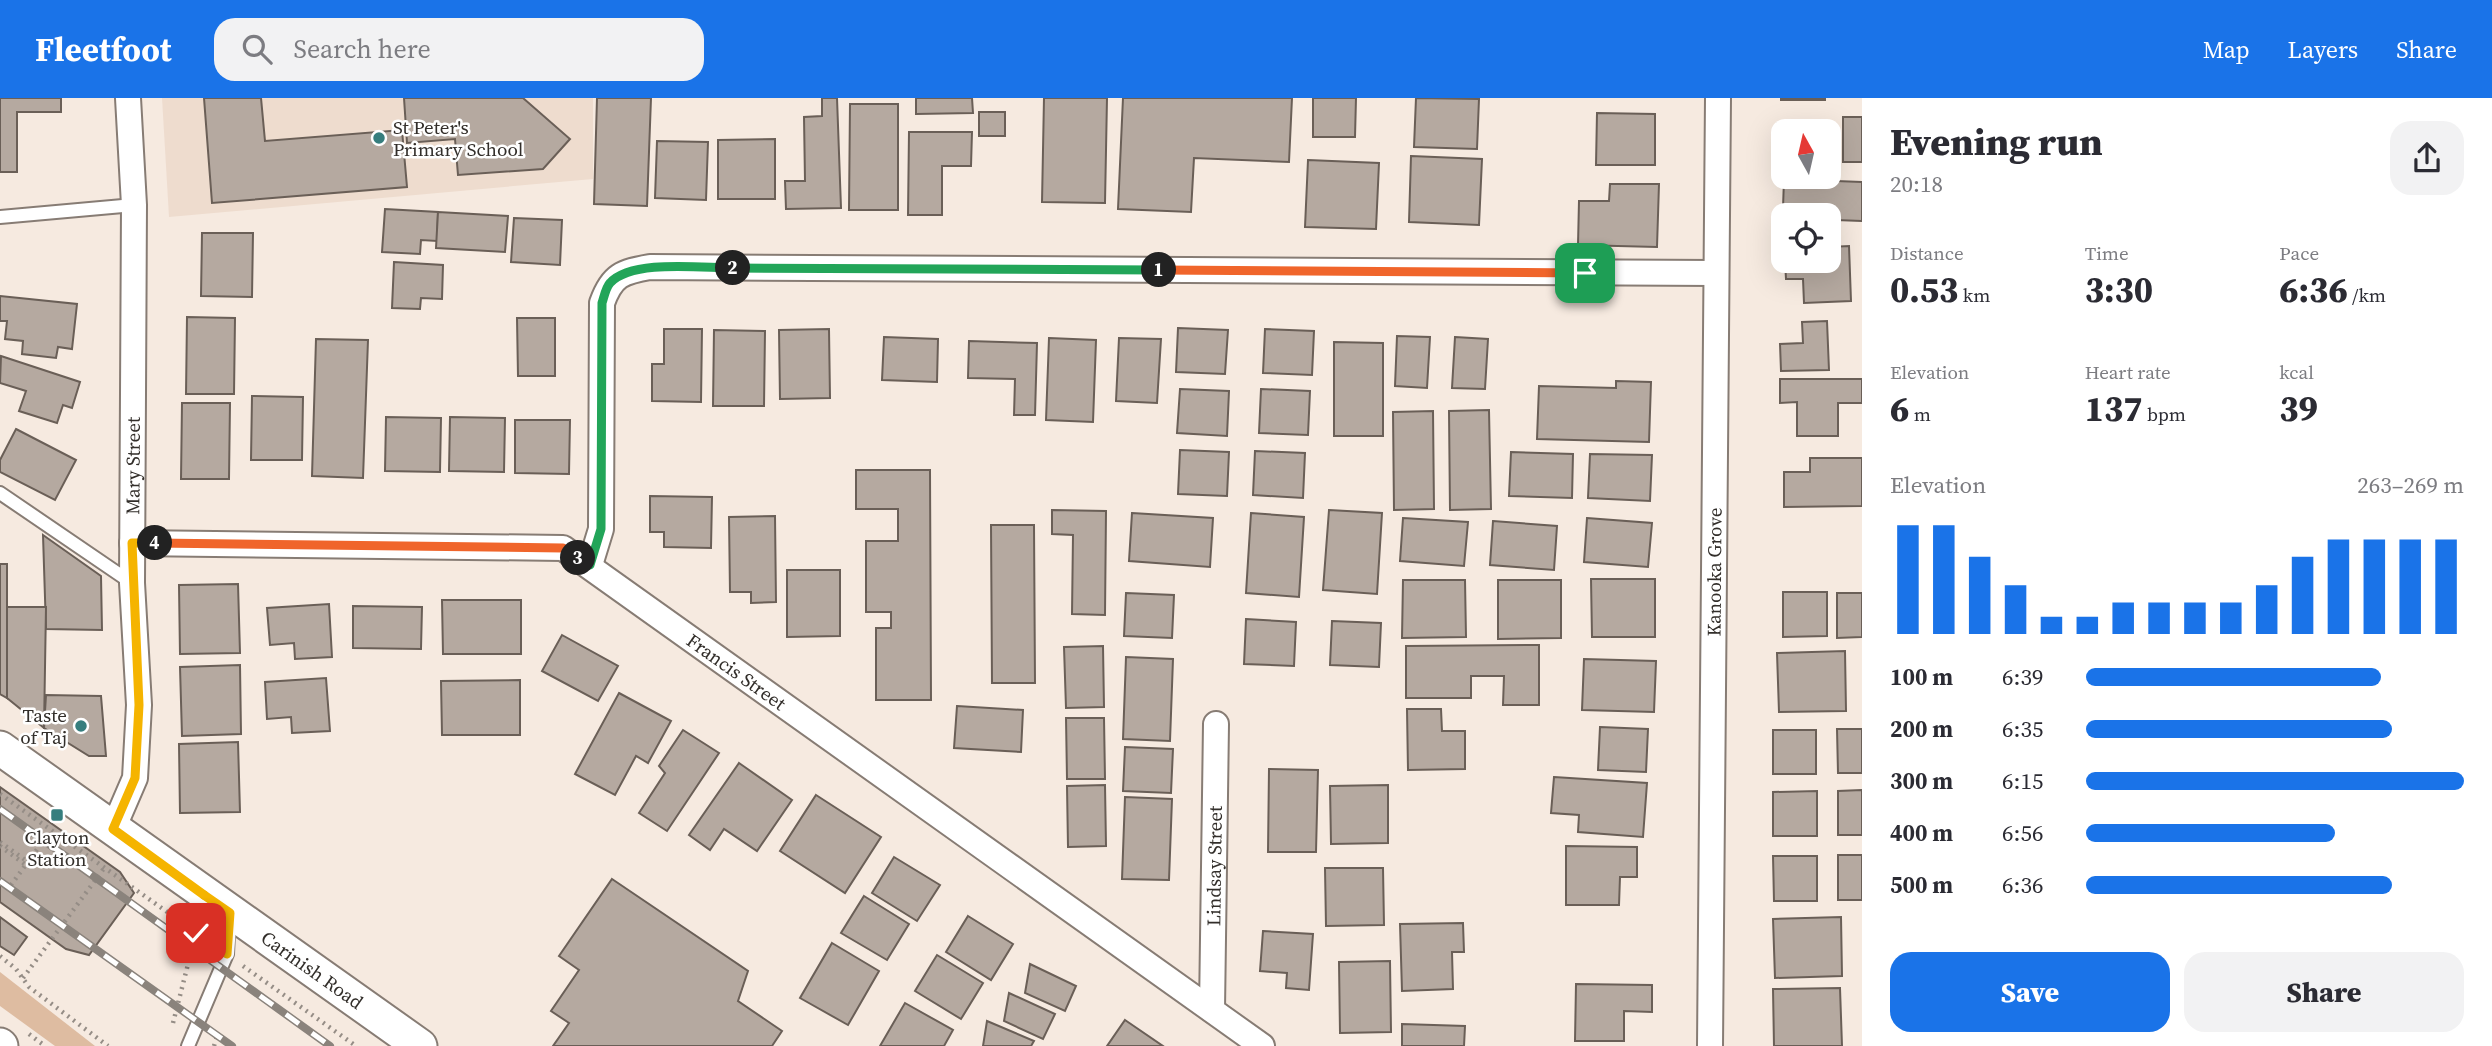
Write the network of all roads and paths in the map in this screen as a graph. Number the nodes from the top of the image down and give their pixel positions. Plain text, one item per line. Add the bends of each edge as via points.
1 (128, 98) edge
2 (1718, 98) edge
3 (134, 205) junction
4 (0, 217) edge
5 (1716, 273) junction
6 (0, 493) edge
7 (132, 543) junction
8 (590, 565) junction
9 (132, 583) junction
10 (1216, 724) dead end
11 (0, 748) edge
12 (0, 794) edge
13 (113, 829) junction
14 (0, 844) edge
15 (38, 848) dead end
16 (27, 863) junction
17 (105, 867) junction
18 (11, 885) dead end
19 (230, 913) junction
20 (196, 933) junction
21 (227, 954) junction
22 (0, 956) edge
23 (23, 978) junction
24 (1212, 1010) junction
25 (172, 1027) dead end
26 (108, 1046) edge
27 (188, 1046) edge
28 (356, 1046) edge
29 (419, 1046) edge
30 (1262, 1046) edge
31 (1710, 1046) edge

1 - 3 street, Mary Street
2 - 5 street, Kanooka Grove
3 - 4 lane
3 - 7 street, Mary Street
5 - 8 street via 664,267 625,272 609,284 602,303 601,529
5 - 31 street, Kanooka Grove
6 - 9 lane
7 - 8 street, Francis Street via 563,548
7 - 9 street, Mary Street
8 - 24 street, Francis Street
9 - 13 street, Mary Street via 139,705 135,778
10 - 24 street, Lindsay Street
11 - 13 street, Carinish Road
12 - 17 path
13 - 19 street, Carinish Road
14 - 16 path
15 - 16 path
16 - 18 path
17 - 20 path
17 - 23 path
19 - 21 lane
19 - 29 street, Carinish Road
20 - 21 path
20 - 25 path
21 - 27 lane
21 - 28 path
22 - 23 path
23 - 26 path
24 - 30 street, Francis Street

